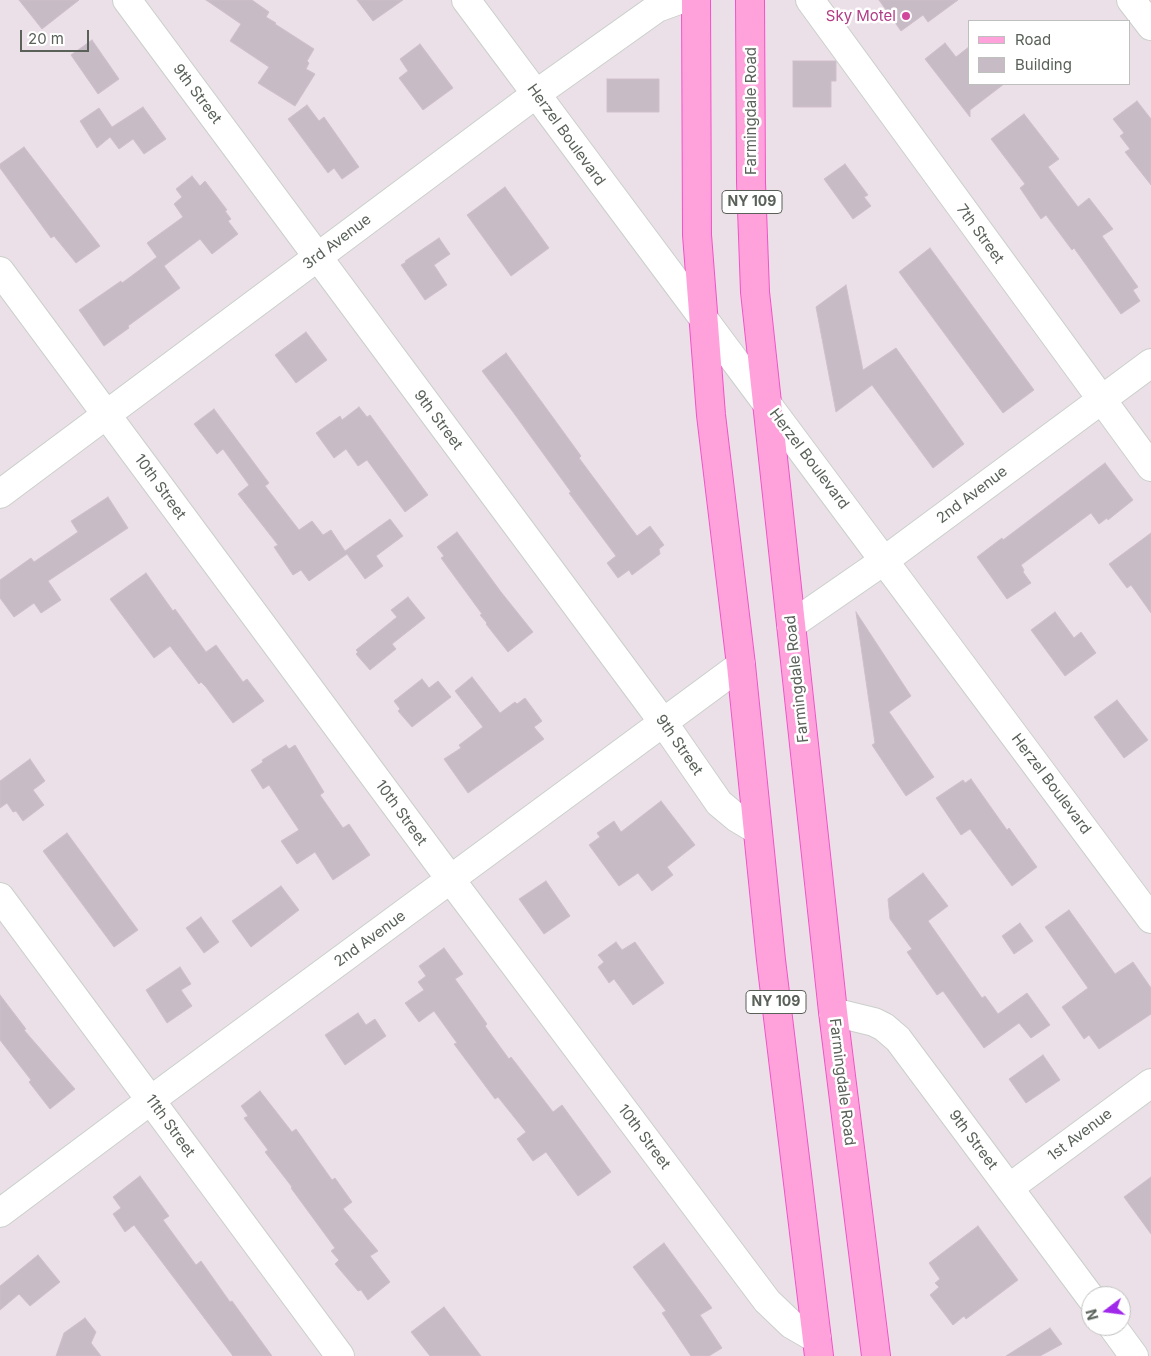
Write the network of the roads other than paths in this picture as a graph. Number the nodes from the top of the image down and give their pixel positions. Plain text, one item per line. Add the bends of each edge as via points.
1 (127, 0) edge
2 (466, 0) edge
3 (679, 0) edge
4 (696, 0) edge
5 (750, 0) edge
6 (810, 0) edge
7 (1131, 0) edge
8 (1151, 26) edge
9 (536, 94) junction
10 (317, 256) junction
11 (0, 271) edge
12 (704, 319) junction
13 (1151, 363) edge
14 (1102, 400) junction
15 (766, 403) junction
16 (107, 415) junction
17 (1151, 467) edge
18 (0, 494) edge
19 (885, 560) junction
20 (792, 625) junction
21 (741, 665) junction
22 (663, 722) junction
23 (757, 830) junction
24 (451, 880) junction
25 (0, 897) edge
26 (1151, 918) edge
27 (833, 1012) junction
28 (1151, 1082) edge
29 (151, 1100) junction
30 (1009, 1188) junction
31 (0, 1213) edge
32 (1082, 1286) edge
33 (1119, 1336) edge
34 (818, 1348) edge
35 (340, 1356) edge
36 (876, 1356) edge
37 (1134, 1356) edge

1 - 10 street, 9th Street
2 - 9 street, Herzel Boulevard
3 - 9 street, 3rd Avenue via 651,12
4 - 12 main road, NY 109 via 697,235
5 - 15 main road, Farmingdale Road / NY 109 via 755,292
6 - 14 street, 7th Street
7 - 8 street
9 - 10 street, 3rd Avenue
9 - 12 street, Herzel Boulevard
10 - 16 street, 3rd Avenue
10 - 22 street, 9th Street
11 - 16 street, 10th Street
12 - 15 street, Herzel Boulevard
12 - 21 main road, NY 109 via 711,415
13 - 14 street, 2nd Avenue
14 - 17 street, 7th Street
14 - 19 street, 2nd Avenue
15 - 19 street, Herzel Boulevard
15 - 20 main road, Farmingdale Road / NY 109
16 - 18 street, 3rd Avenue
16 - 24 street, 10th Street
19 - 20 street, 2nd Avenue
19 - 26 street, Herzel Boulevard
20 - 27 main road, Farmingdale Road / NY 109
21 - 22 street, 2nd Avenue
21 - 23 main road, NY 109
22 - 23 street, 9th Street via 720,803 736,818
22 - 24 street, 2nd Avenue
23 - 34 main road, NY 109
24 - 29 street, 2nd Avenue
24 - 34 street, 10th Street via 767,1301
25 - 29 street, 11th Street
27 - 30 street, 9th Street via 874,1022 891,1032
27 - 36 main road, Farmingdale Road / NY 109
28 - 30 street, 1st Avenue
29 - 31 street, 2nd Avenue
29 - 35 street, 11th Street
30 - 32 street, 9th Street
33 - 37 street

